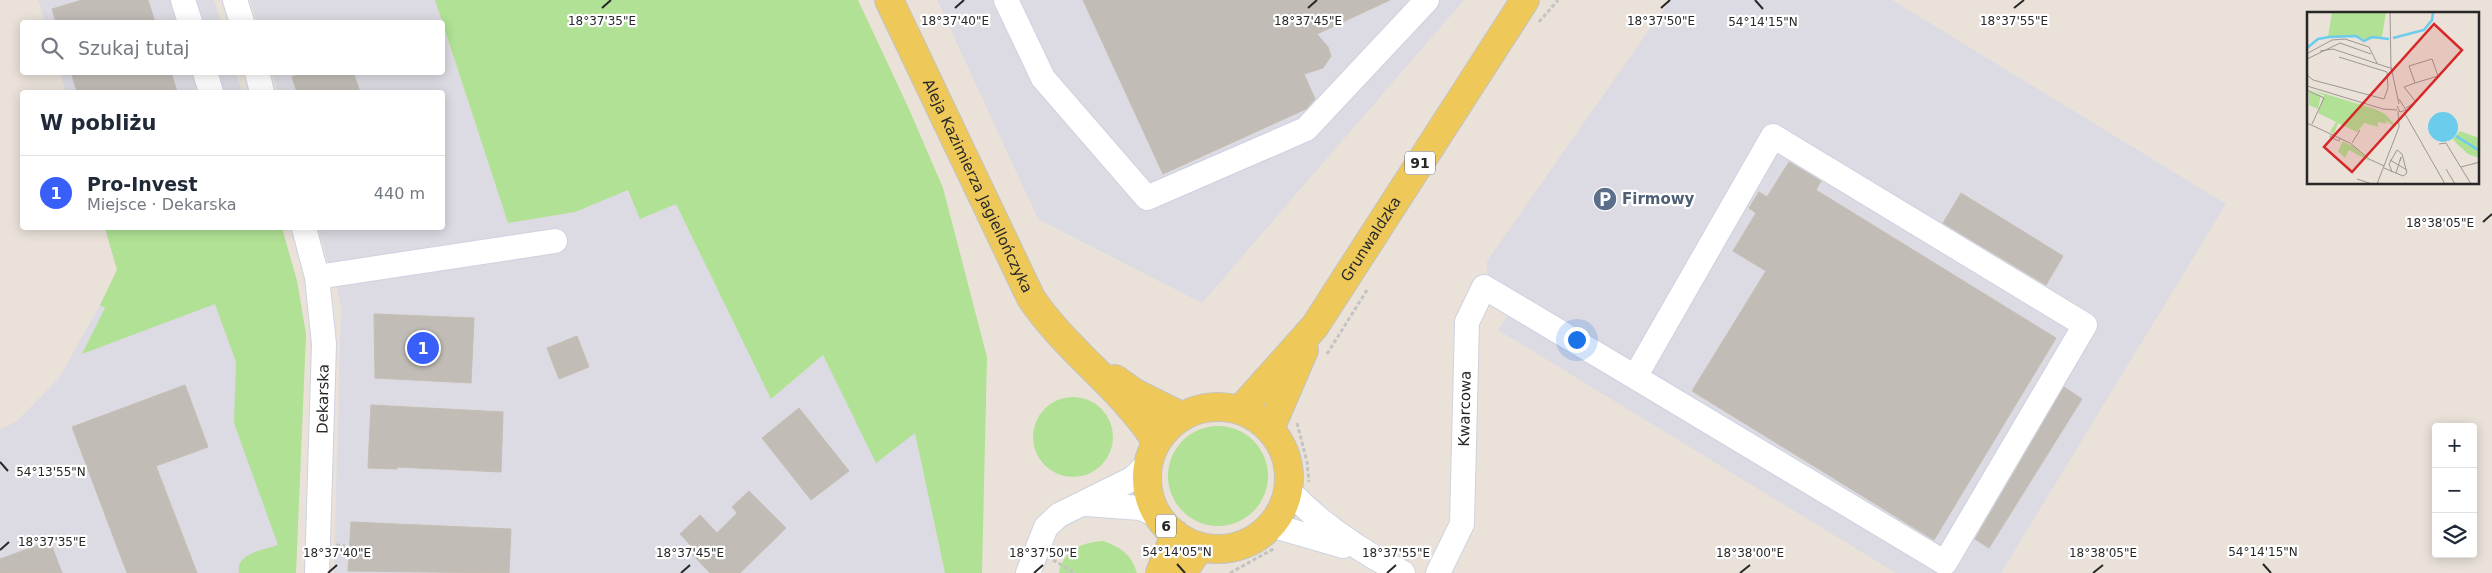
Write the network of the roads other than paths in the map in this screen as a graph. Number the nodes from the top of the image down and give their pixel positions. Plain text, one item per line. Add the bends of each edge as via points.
1 (183, 0) edge
2 (235, 0) edge
3 (889, 0) edge
4 (1006, 0) edge
5 (1427, 0) edge
6 (1525, 0) edge
7 (189, 20) edge
8 (241, 20) edge
9 (206, 75) edge
10 (257, 75) edge
11 (210, 90) edge
12 (261, 90) edge
13 (305, 230) edge
14 (554, 241) dead end
15 (317, 278) junction
16 (1315, 326) junction
17 (1086, 359) junction
18 (1634, 377) junction
19 (1240, 410) junction
20 (1181, 416) junction
21 (1270, 429) junction
22 (1152, 453) junction
23 (1299, 489) junction
24 (1086, 504) junction
25 (1166, 525) junction
26 (1275, 535) junction
27 (1200, 547) junction
28 (1364, 553) junction
29 (317, 573) edge
30 (1028, 573) edge
31 (1160, 573) edge
32 (1182, 573) edge
33 (1403, 573) edge
34 (1438, 573) edge

1 - 7 street
2 - 8 street
3 - 17 main road, Aleja Kazimierza Jagiellończyka via 1022,282 1049,323
4 - 5 street via 1043,78 1147,198 1306,128
6 - 16 main road, Grunwaldzka / 91
9 - 11 street
10 - 12 street
13 - 15 street, Dekarska
14 - 15 street
15 - 29 street, Dekarska via 324,382
16 - 19 main road, Grunwaldzka / 91
16 - 21 main road, Grunwaldzka / 91
17 - 20 main road, Aleja Kazimierza Jagiellończyka via 1135,393
17 - 22 main road, Aleja Kazimierza Jagiellończyka
18 - 18 street via 1773,136 2084,326 1944,563
18 - 34 street, Kwarcowa via 1484,287 1467,322 1462,524
19 - 20 main road, 6 via 1220,406 1200,408
19 - 21 main road, 6
20 - 22 main road, 6 via 1167,427
21 - 23 main road, 6
22 - 24 street via 1132,480
22 - 25 main road, 6 via 1147,490
23 - 26 main road, 6 via 1282,508
23 - 28 street via 1308,512
24 - 25 street via 1141,508
24 - 30 street via 1059,515 1046,527
25 - 27 main road, 6
25 - 31 main road
26 - 27 main road, 6 via 1257,537 1239,546 1220,549
26 - 28 street
27 - 32 main road
28 - 33 street

